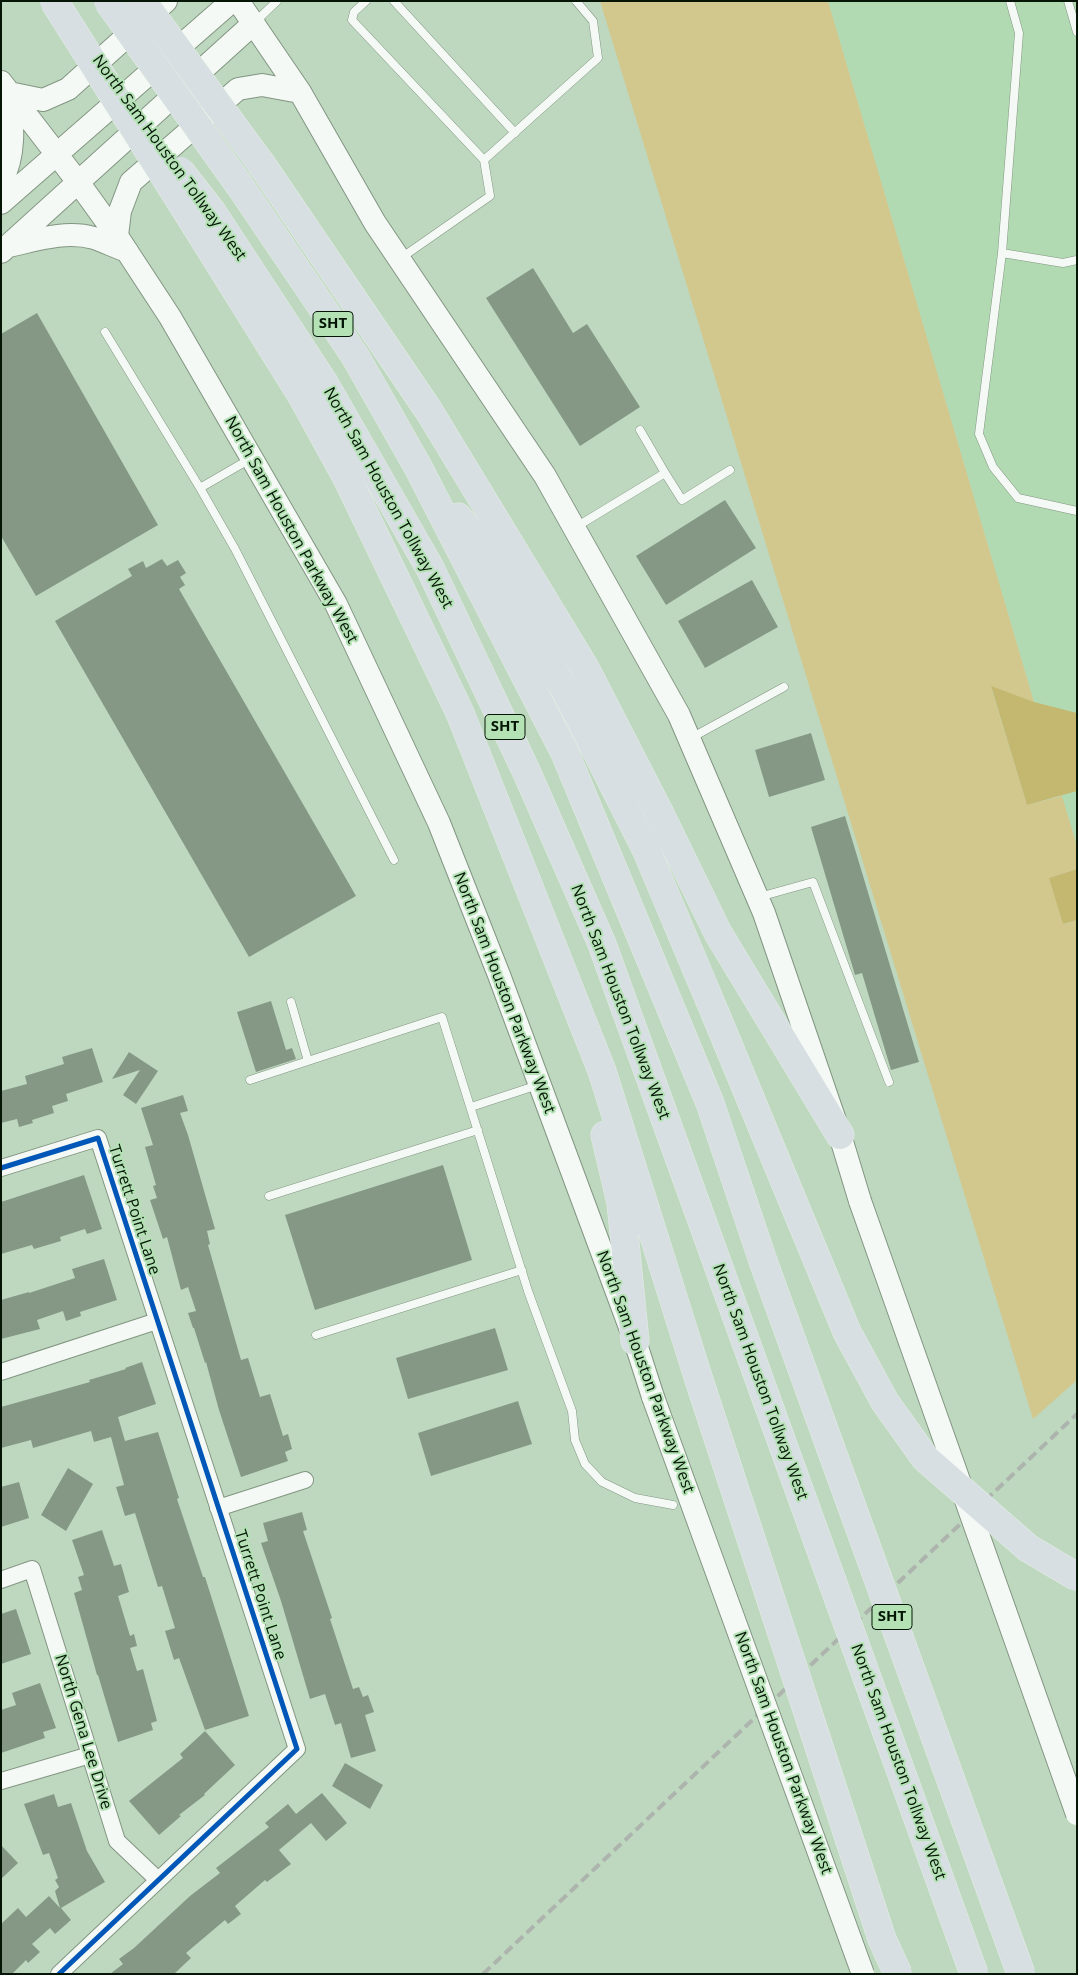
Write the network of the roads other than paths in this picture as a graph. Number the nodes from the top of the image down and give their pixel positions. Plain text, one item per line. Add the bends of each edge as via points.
1 (54, 1) edge
2 (108, 1) edge
3 (142, 1) edge
4 (166, 1) edge
5 (232, 1) edge
6 (238, 1) edge
7 (277, 1) edge
8 (366, 1) edge
9 (394, 1) edge
10 (576, 1) edge
11 (1010, 1) edge
12 (1068, 1) edge
13 (254, 23) junction
14 (1077, 32) edge
15 (5, 88) edge
16 (300, 92) junction
17 (514, 133) junction
18 (56, 154) junction
19 (484, 160) junction
20 (78, 182) junction
21 (1, 183) edge
22 (1, 203) edge
23 (204, 219) junction
24 (122, 244) junction
25 (4, 250) edge
26 (1002, 253) junction
27 (399, 259) junction
28 (1077, 260) edge
29 (105, 332) dead end
30 (640, 430) dead end
31 (252, 458) junction
32 (418, 467) junction
33 (730, 470) dead end
34 (665, 473) junction
35 (200, 488) junction
36 (1077, 511) edge
37 (575, 528) junction
38 (394, 577) junction
39 (784, 687) dead end
40 (690, 739) junction
41 (394, 860) dead end
42 (758, 898) junction
43 (291, 1002) dead end
44 (308, 1061) junction
45 (250, 1080) dead end
46 (889, 1082) dead end
47 (540, 1084) junction
48 (471, 1107) junction
49 (478, 1130) junction
50 (840, 1135) junction
51 (1, 1168) edge
52 (269, 1196) dead end
53 (522, 1270) junction
54 (157, 1321) junction
55 (316, 1334) dead end
56 (635, 1341) junction
57 (1, 1372) edge
58 (305, 1480) dead end
59 (673, 1505) dead end
60 (218, 1508) junction
61 (1077, 1577) edge
62 (1, 1580) edge
63 (90, 1756) junction
64 (1, 1781) edge
65 (1077, 1814) edge
66 (158, 1880) junction
67 (59, 1974) edge
68 (863, 1974) edge
69 (898, 1974) edge
70 (974, 1974) edge
71 (1021, 1974) edge

1 - 23 highway, bridge
2 - 32 highway, SHT, bridge via 240,186 355,356
3 - 50 highway, bridge via 262,166 429,411 585,668 718,933
4 - 15 main road via 68,90 43,100
5 - 18 main road
6 - 13 main road
7 - 13 lane
8 - 19 lane via 354,12 352,20
9 - 17 lane
10 - 17 lane via 593,21 598,58
11 - 26 lane via 1019,33
12 - 14 lane
13 - 16 main road
13 - 20 main road
15 - 18 main road, North Sam Houston Parkway West
15 - 21 main road via 13,138
16 - 24 main road via 262,85 238,89 131,182 120,211
16 - 27 main road via 374,223
17 - 19 lane
18 - 20 main road, North Sam Houston Parkway West
18 - 22 main road
19 - 27 lane via 490,196
20 - 24 main road, North Sam Houston Parkway West
20 - 25 main road
23 - 38 highway via 348,478
23 - 70 highway, North Sam Houston Tollway West / SHT, bridge via 324,383 430,568 527,773 602,944
24 - 25 main road via 72,235
24 - 31 main road, North Sam Houston Parkway West via 170,318
26 - 28 lane via 1063,263
26 - 36 lane via 979,434 993,467 1018,498
27 - 37 main road via 545,476
29 - 35 lane
30 - 34 lane
31 - 35 lane
31 - 47 main road, North Sam Houston Parkway West via 336,604 439,822
32 - 61 highway, bridge via 478,542 568,695 646,849 847,1332 885,1402 925,1458 1028,1548
32 - 71 highway, SHT, bridge via 565,753 710,1103 763,1261
33 - 34 lane via 682,500
34 - 37 lane
35 - 41 lane via 235,549
37 - 40 main road
38 - 56 highway via 591,1076 621,1203
38 - 69 highway, bridge via 460,712 602,1071 699,1380 882,1939
39 - 40 lane
40 - 42 main road
42 - 46 lane via 813,882
42 - 50 main road
43 - 44 lane
44 - 45 lane
44 - 48 lane via 442,1017
47 - 48 lane
47 - 56 main road, North Sam Houston Parkway West
48 - 49 lane
49 - 52 lane
49 - 53 lane
50 - 65 main road, bridge via 860,1201
51 - 54 street, Turrett Point Lane via 98,1138
53 - 55 lane
53 - 59 lane via 572,1411 576,1440 585,1464 602,1482 634,1498
54 - 57 street
54 - 60 street, Turrett Point Lane
56 - 68 main road, North Sam Houston Parkway West, bridge
58 - 60 street
60 - 66 street, Turrett Point Lane via 297,1750
62 - 63 street, North Gena Lee Drive via 32,1569
63 - 64 street
63 - 66 street, North Gena Lee Drive via 117,1840
66 - 67 street, Turrett Point Lane

